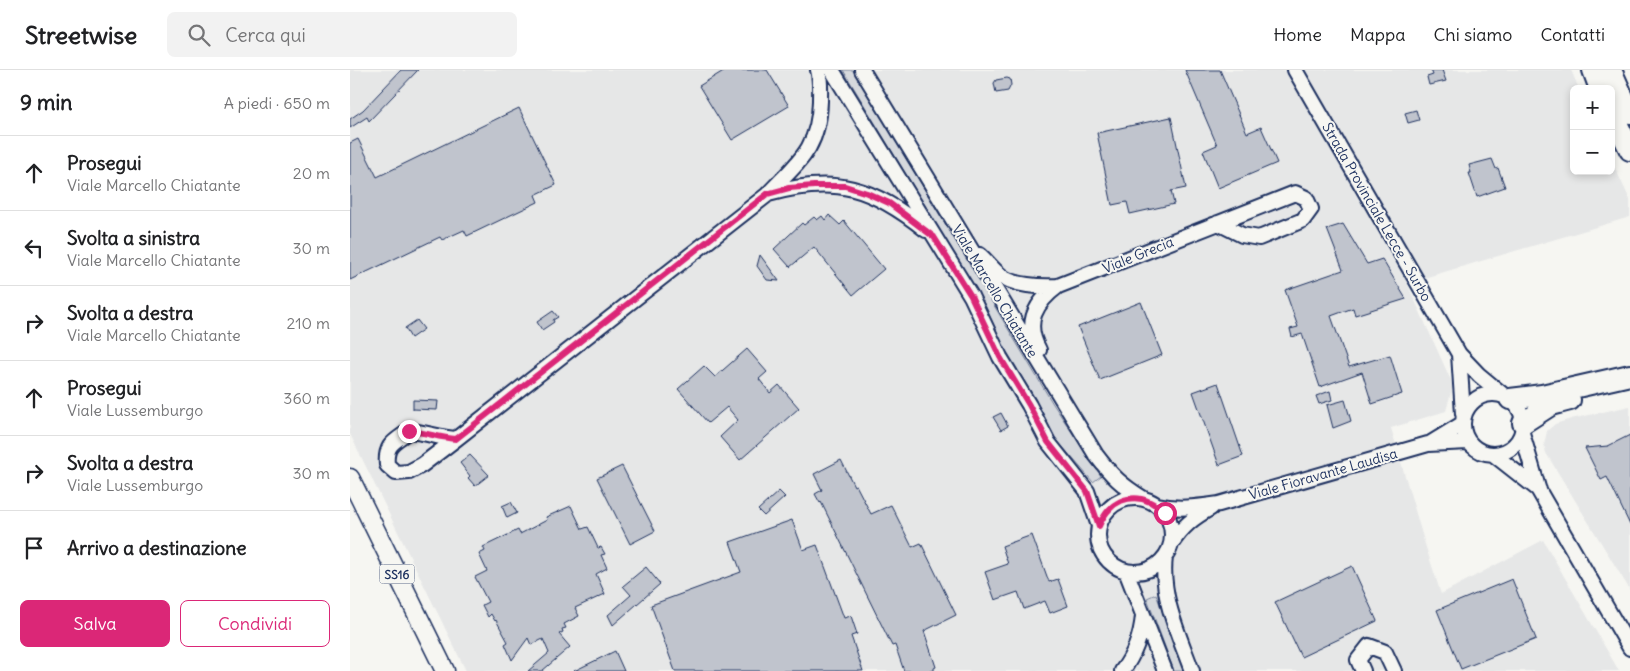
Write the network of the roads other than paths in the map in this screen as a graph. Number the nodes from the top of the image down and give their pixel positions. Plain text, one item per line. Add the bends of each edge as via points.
1 (818, 70) edge
2 (832, 70) edge
3 (862, 70) edge
4 (1295, 70) edge
5 (1593, 70) edge
6 (1610, 70) edge
7 (1599, 85) edge
8 (1630, 113) edge
9 (1615, 119) edge
10 (1630, 150) edge
11 (767, 194) junction
12 (1218, 223) junction
13 (934, 237) junction
14 (968, 246) junction
15 (1058, 286) junction
16 (1459, 354) junction
17 (1630, 375) edge
18 (1630, 385) edge
19 (1506, 396) junction
20 (1061, 400) junction
21 (1463, 419) junction
22 (1523, 428) junction
23 (456, 439) junction
24 (1468, 442) junction
25 (1428, 444) junction
26 (1493, 454) junction
27 (350, 478) edge
28 (1539, 491) junction
29 (1144, 499) junction
30 (1219, 504) junction
31 (1157, 505) junction
32 (1099, 526) junction
33 (1171, 544) junction
34 (1165, 557) junction
35 (1126, 571) junction
36 (1144, 615) junction
37 (1630, 648) edge
38 (445, 671) edge
39 (1122, 671) edge
40 (1165, 671) edge
41 (1192, 671) edge
42 (1363, 671) edge
43 (1394, 671) edge

1 - 11 street via 820,112 816,135 804,157
2 - 13 street, Viale Marcello Chiatante
3 - 14 street, Viale Marcello Chiatante
4 - 16 street, Strada Provinciale Lecce - Surbo
5 - 7 highway
6 - 8 highway
9 - 10 highway
11 - 13 street via 789,188 845,186 889,203
11 - 23 street
12 - 12 street, Viale Grecia via 1242,235 1259,238 1304,220 1311,209 1306,198 1295,193
12 - 15 street, Viale Grecia
13 - 32 street, Viale Marcello Chiatante via 971,296 1000,357 1048,442 1087,491
14 - 15 street, Viale Grecia via 1001,276 1040,287
14 - 20 street, Viale Marcello Chiatante
15 - 20 street, Viale Grecia via 1045,296 1032,322 1033,339 1049,366
16 - 19 street, Strada Provinciale Lecce - Surbo
16 - 21 street, Strada Provinciale Lecce - Surbo
17 - 19 highway via 1542,395
18 - 22 highway via 1551,405
19 - 21 street via 1492,393 1474,399
19 - 22 street via 1522,414
20 - 29 street, Viale Marcello Chiatante via 1111,475
21 - 24 street
21 - 25 street, Viale Fioravante Laudisa
22 - 26 street via 1511,448
22 - 28 street
23 - 23 street via 409,431 389,445 387,465 396,473 409,472
24 - 25 street, Viale Fioravante Laudisa
24 - 26 street via 1484,453
25 - 30 street, Viale Fioravante Laudisa
26 - 28 street
27 - 38 main road, SS16
28 - 37 street
29 - 31 street, Viale Marcello Chiatante
29 - 32 street, Viale Marcello Chiatante via 1121,500 1111,506
30 - 31 street, Viale Fioravante Laudisa via 1185,508
30 - 33 street, Viale Fioravante Laudisa via 1180,529
31 - 33 street via 1170,522
32 - 35 street, Viale Marcello Chiatante via 1098,537 1104,553 1115,566
33 - 34 street
34 - 35 street via 1148,570
34 - 41 street via 1164,585 1175,627
35 - 36 street
36 - 39 street via 1135,650
36 - 40 street
42 - 43 street via 1358,660 1369,646 1385,652

